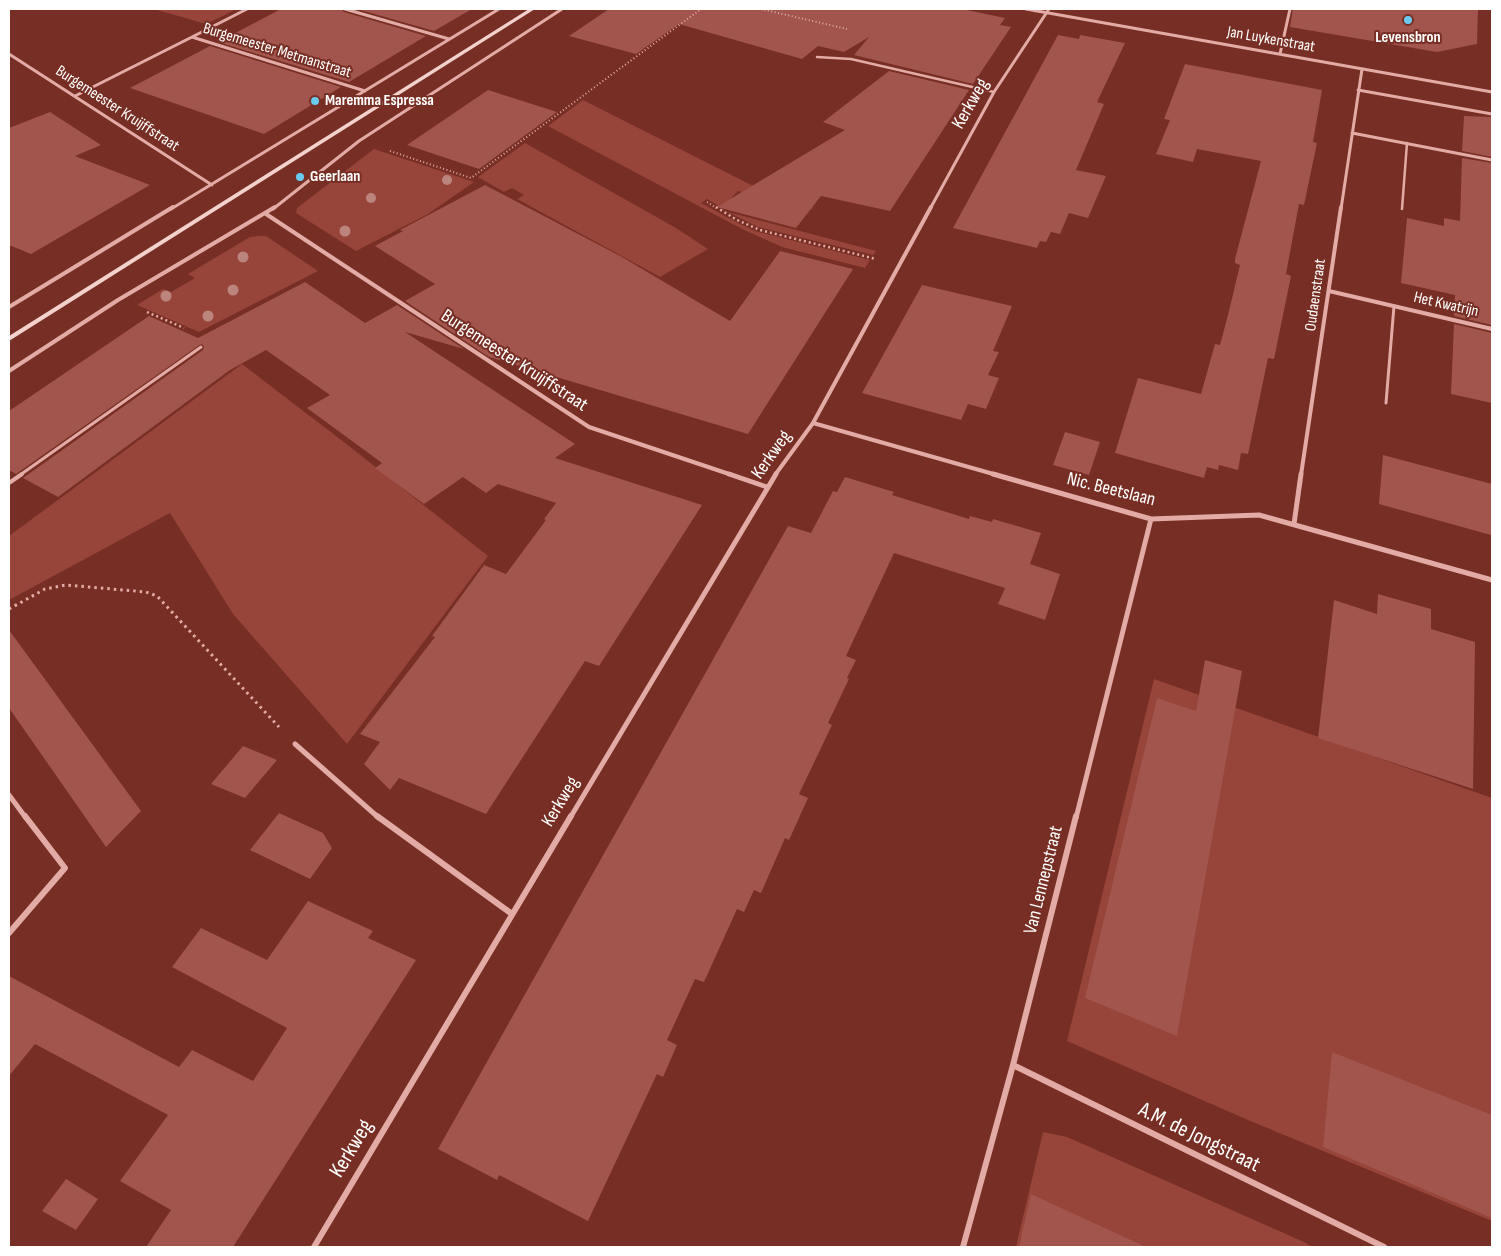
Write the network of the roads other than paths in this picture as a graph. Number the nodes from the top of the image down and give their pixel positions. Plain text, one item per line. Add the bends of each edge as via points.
1 (247, 9) edge
2 (345, 9) edge
3 (499, 9) edge
4 (532, 9) edge
5 (562, 9) edge
6 (1026, 9) edge
7 (1290, 9) edge
8 (1048, 11) edge
9 (192, 37) junction
10 (449, 39) junction
11 (9, 54) edge
12 (1280, 54) junction
13 (818, 57) dead end
14 (1362, 68) junction
15 (1358, 90) junction
16 (365, 91) junction
17 (994, 92) junction
18 (1492, 92) edge
19 (75, 96) junction
20 (1492, 114) edge
21 (1352, 133) junction
22 (1407, 143) junction
23 (1492, 160) edge
24 (212, 185) junction
25 (1402, 209) dead end
26 (266, 214) junction
27 (1329, 291) junction
28 (1394, 306) junction
29 (9, 307) edge
30 (1492, 329) edge
31 (9, 339) edge
32 (201, 346) road end
33 (9, 371) edge
34 (1386, 404) dead end
35 (813, 422) junction
36 (9, 483) edge
37 (767, 487) junction
38 (1151, 518) junction
39 (1294, 524) junction
40 (1492, 580) edge
41 (295, 744) road end
42 (9, 795) edge
43 (512, 914) junction
44 (9, 934) edge
45 (1012, 1065) junction
46 (1370, 1244) edge
47 (314, 1247) edge
48 (963, 1247) edge
49 (1384, 1247) edge

1 - 9 street
2 - 10 street
3 - 10 street
4 - 31 street
5 - 26 street via 359,141
6 - 8 street, Jan Luykenstraat
7 - 12 street
8 - 12 street, Jan Luykenstraat
8 - 17 street, Kerkweg
9 - 16 street, Burgemeester Metmanstraat
9 - 19 street, Burgemeester Metmanstraat
10 - 16 street
11 - 19 street, Burgemeester Kruijffstraat
12 - 14 street, Jan Luykenstraat
13 - 17 lane via 851,59
14 - 15 street, Oudaenstraat
14 - 18 street, Jan Luykenstraat
15 - 20 street
15 - 21 street, Oudaenstraat
16 - 24 street
17 - 35 street, Kerkweg
19 - 24 street, Burgemeester Kruijffstraat
21 - 22 street
21 - 27 street, Oudaenstraat
22 - 23 street
22 - 25 lane
24 - 29 street
26 - 33 street via 118,300
26 - 37 street, Burgemeester Kruijffstraat via 590,427
27 - 28 street, Het Kwatrijn
27 - 39 street, Oudaenstraat
28 - 30 street, Het Kwatrijn
28 - 34 lane, Het Kwatrijn
32 - 36 lane
35 - 37 street, Kerkweg
35 - 38 street, Nic. Beetslaan
37 - 43 street, Kerkweg
38 - 39 street, Nic. Beetslaan via 1259,515
38 - 45 street, Van Lennepstraat
39 - 40 street, Nic. Beetslaan
41 - 43 street via 370,811
42 - 44 street via 65,868
43 - 47 street, Kerkweg
45 - 46 street, A.M. de Jongstraat
45 - 48 street, Van Lennepstraat
46 - 49 street, A.M. de Jongstraat

